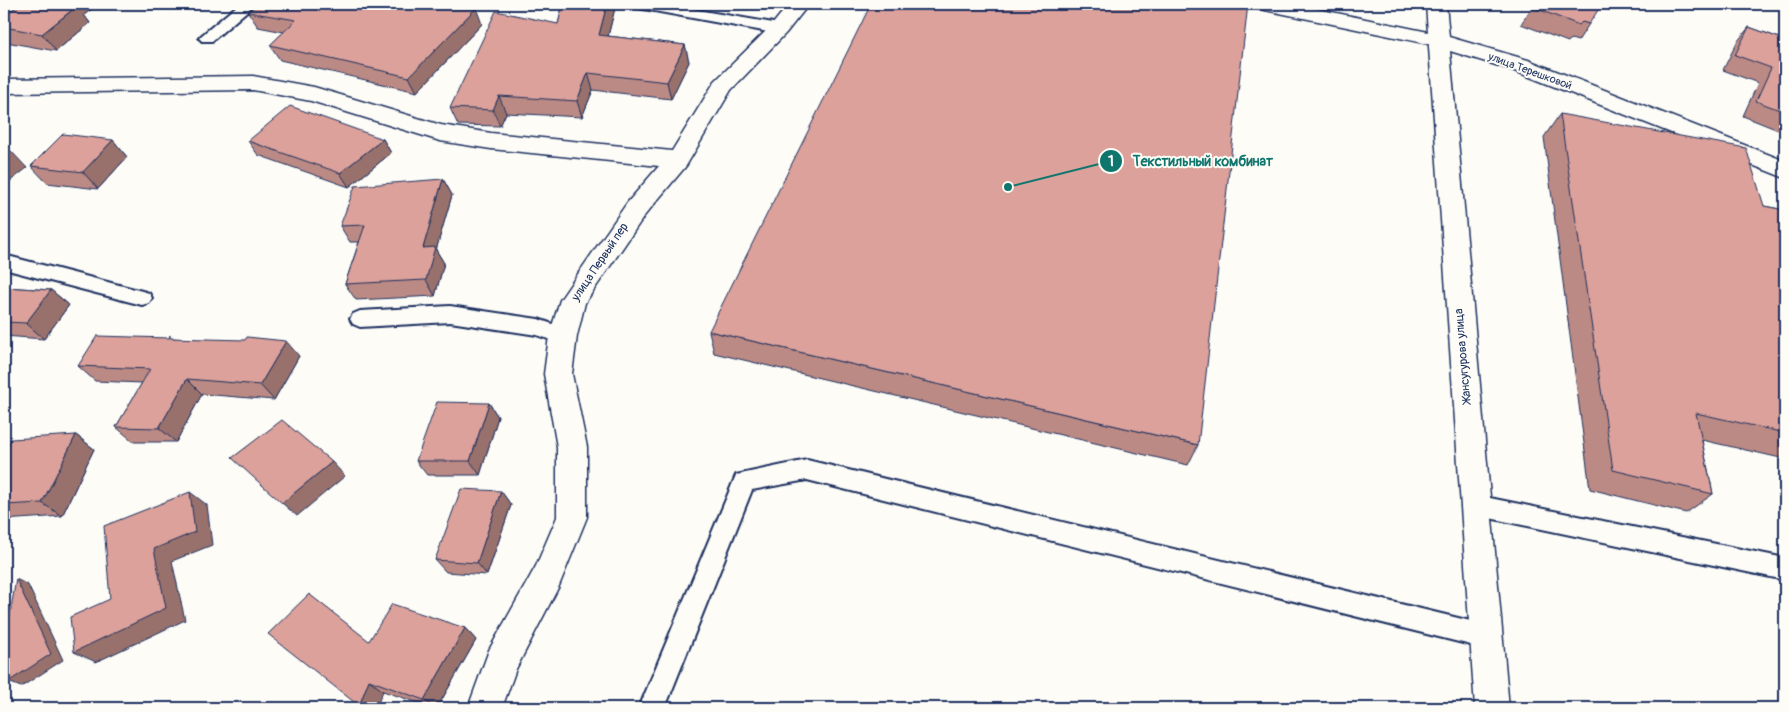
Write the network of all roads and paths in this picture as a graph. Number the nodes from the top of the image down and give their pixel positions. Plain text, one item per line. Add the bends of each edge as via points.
1 (248, 4) edge
2 (638, 4) edge
3 (799, 4) edge
4 (1265, 4) edge
5 (1436, 4) edge
6 (779, 29) junction
7 (207, 38) dead end
8 (1438, 40) junction
9 (4, 86) edge
10 (678, 160) junction
11 (1785, 170) edge
12 (4, 262) edge
13 (142, 298) dead end
14 (360, 319) dead end
15 (563, 336) junction
16 (1475, 505) junction
17 (1785, 569) edge
18 (1486, 637) junction
19 (485, 708) edge
20 (652, 708) edge
21 (1492, 708) edge

1 - 7 lane
2 - 6 lane
3 - 6 street, улица Первый пер
4 - 8 street, улица Терешковой
5 - 8 street, Жансугурова улица
6 - 10 street, улица Первый пер via 723,86
8 - 11 street, улица Терешковой via 1520,65
8 - 16 street, Жансугурова улица
9 - 10 street via 253,83 314,94 440,133
10 - 15 street, улица Первый пер via 636,210 573,300
12 - 13 lane
14 - 15 lane via 450,314 538,327
15 - 19 street, улица Первый пер via 558,374 572,447 572,517 548,575 501,662
16 - 17 lane
16 - 18 street, Жансугурова улица
18 - 20 lane via 807,470 744,482
18 - 21 street, Жансугурова улица

